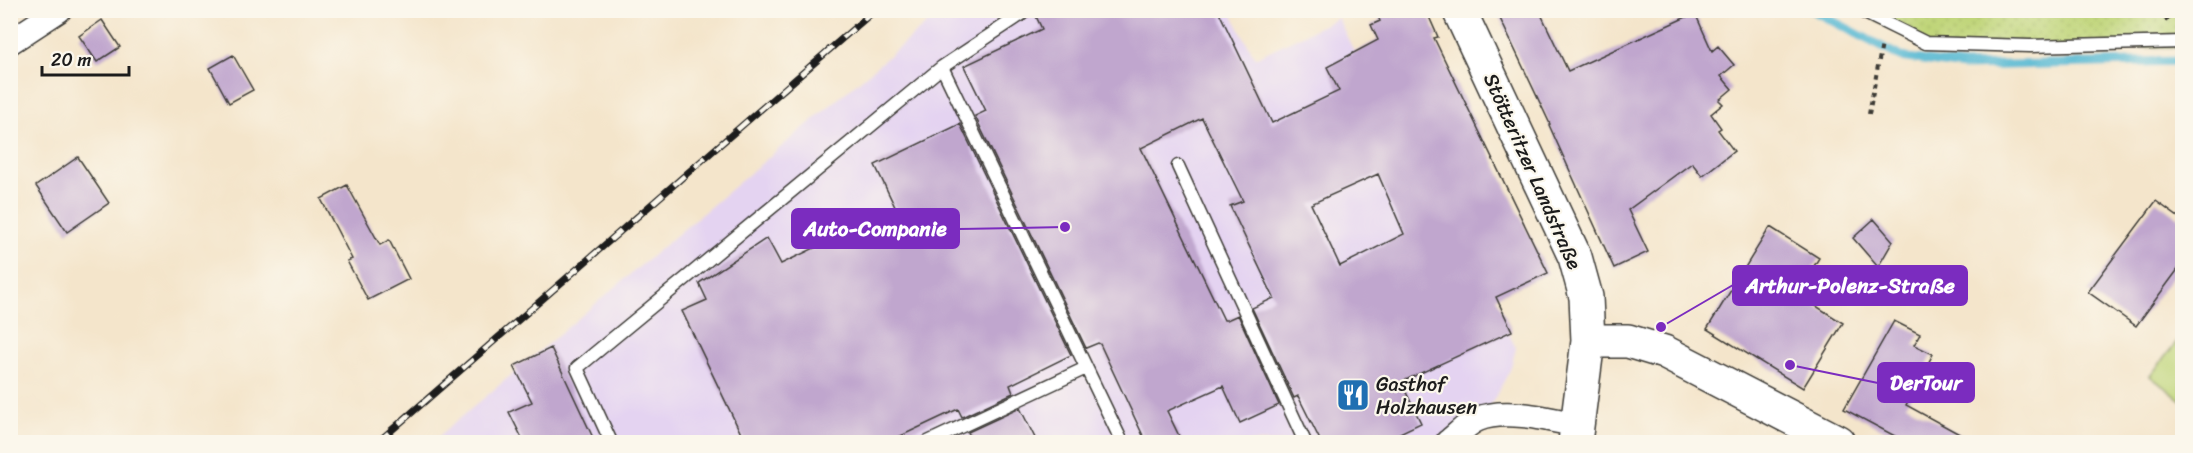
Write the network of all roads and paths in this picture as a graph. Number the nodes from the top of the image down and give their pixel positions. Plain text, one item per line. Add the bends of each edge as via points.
1 (59, 10) edge
2 (1460, 10) edge
3 (1859, 10) edge
4 (1022, 14) dead end
5 (1884, 36) dead end
6 (10, 42) edge
7 (2182, 42) edge
8 (942, 67) junction
9 (1869, 114) dead end
10 (1178, 166) dead end
11 (1588, 341) junction
12 (1086, 368) junction
13 (1576, 434) edge
14 (611, 442) edge
15 (928, 442) edge
16 (1122, 442) edge
17 (1305, 442) edge
18 (1448, 442) edge
19 (1838, 442) edge

1 - 6 street
2 - 11 main road, Stötteritzer Landstraße via 1575,257 1586,297
3 - 7 lane via 1926,43 2030,46
4 - 8 lane
5 - 9 path
8 - 12 lane
8 - 14 lane via 577,368
10 - 17 lane
11 - 13 main road, Stötteritzer Landstraße
11 - 19 main road via 1628,341 1664,352
12 - 15 lane
12 - 16 lane
13 - 18 street via 1530,416 1503,415 1478,419

